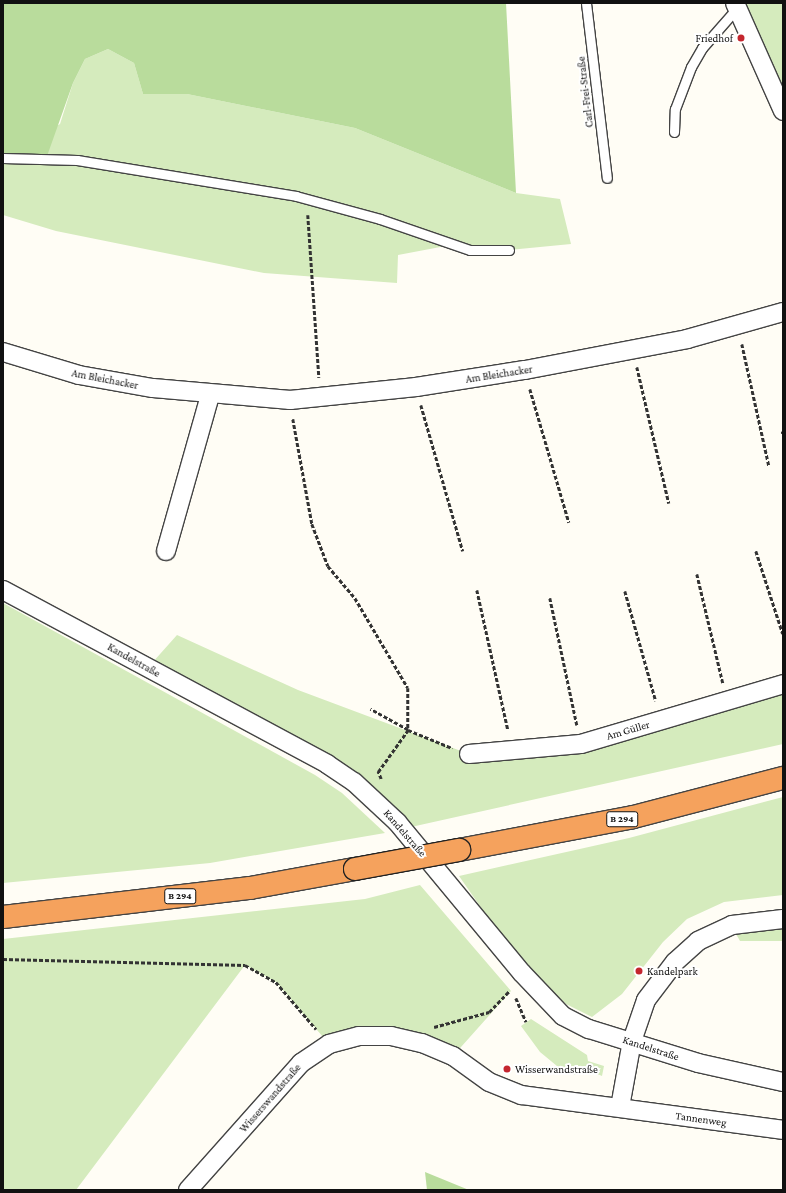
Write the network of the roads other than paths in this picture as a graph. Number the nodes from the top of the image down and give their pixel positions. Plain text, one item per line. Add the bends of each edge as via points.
1 (586, 3) edge
2 (736, 5) edge
3 (783, 111) edge
4 (674, 132) dead end
5 (3, 158) edge
6 (607, 178) dead end
7 (509, 250) dead end
8 (783, 312) edge
9 (3, 352) edge
10 (210, 396) junction
11 (166, 550) dead end
12 (3, 590) edge
13 (783, 684) edge
14 (469, 754) road end
15 (783, 778) edge
16 (3, 917) edge
17 (783, 919) edge
18 (632, 1041) junction
19 (783, 1082) edge
20 (620, 1107) junction
21 (783, 1130) edge
22 (188, 1190) edge

1 - 6 lane, Carl-Frei-Straße
2 - 3 street
2 - 4 lane via 702,48 691,67 675,109
5 - 7 lane via 78,160 307,199 470,250
8 - 10 street, Am Bleichacker via 632,350 416,388 290,400
9 - 10 street, Am Bleichacker via 79,375
10 - 11 street
12 - 18 street, Kandelstraße via 321,761 354,782 397,822 553,1006 589,1029
13 - 14 street, Am Güller via 728,703 581,744
15 - 16 highway, B 294, bridge via 633,817 250,888
17 - 18 street via 732,925 698,941 675,962 646,1000
18 - 19 street, Kandelstraße via 698,1063
18 - 20 street
20 - 21 street, Tannenweg
20 - 22 street, Wisserswandstraße via 522,1095 489,1082 453,1056 422,1043 379,1036 359,1036 329,1044 301,1063

